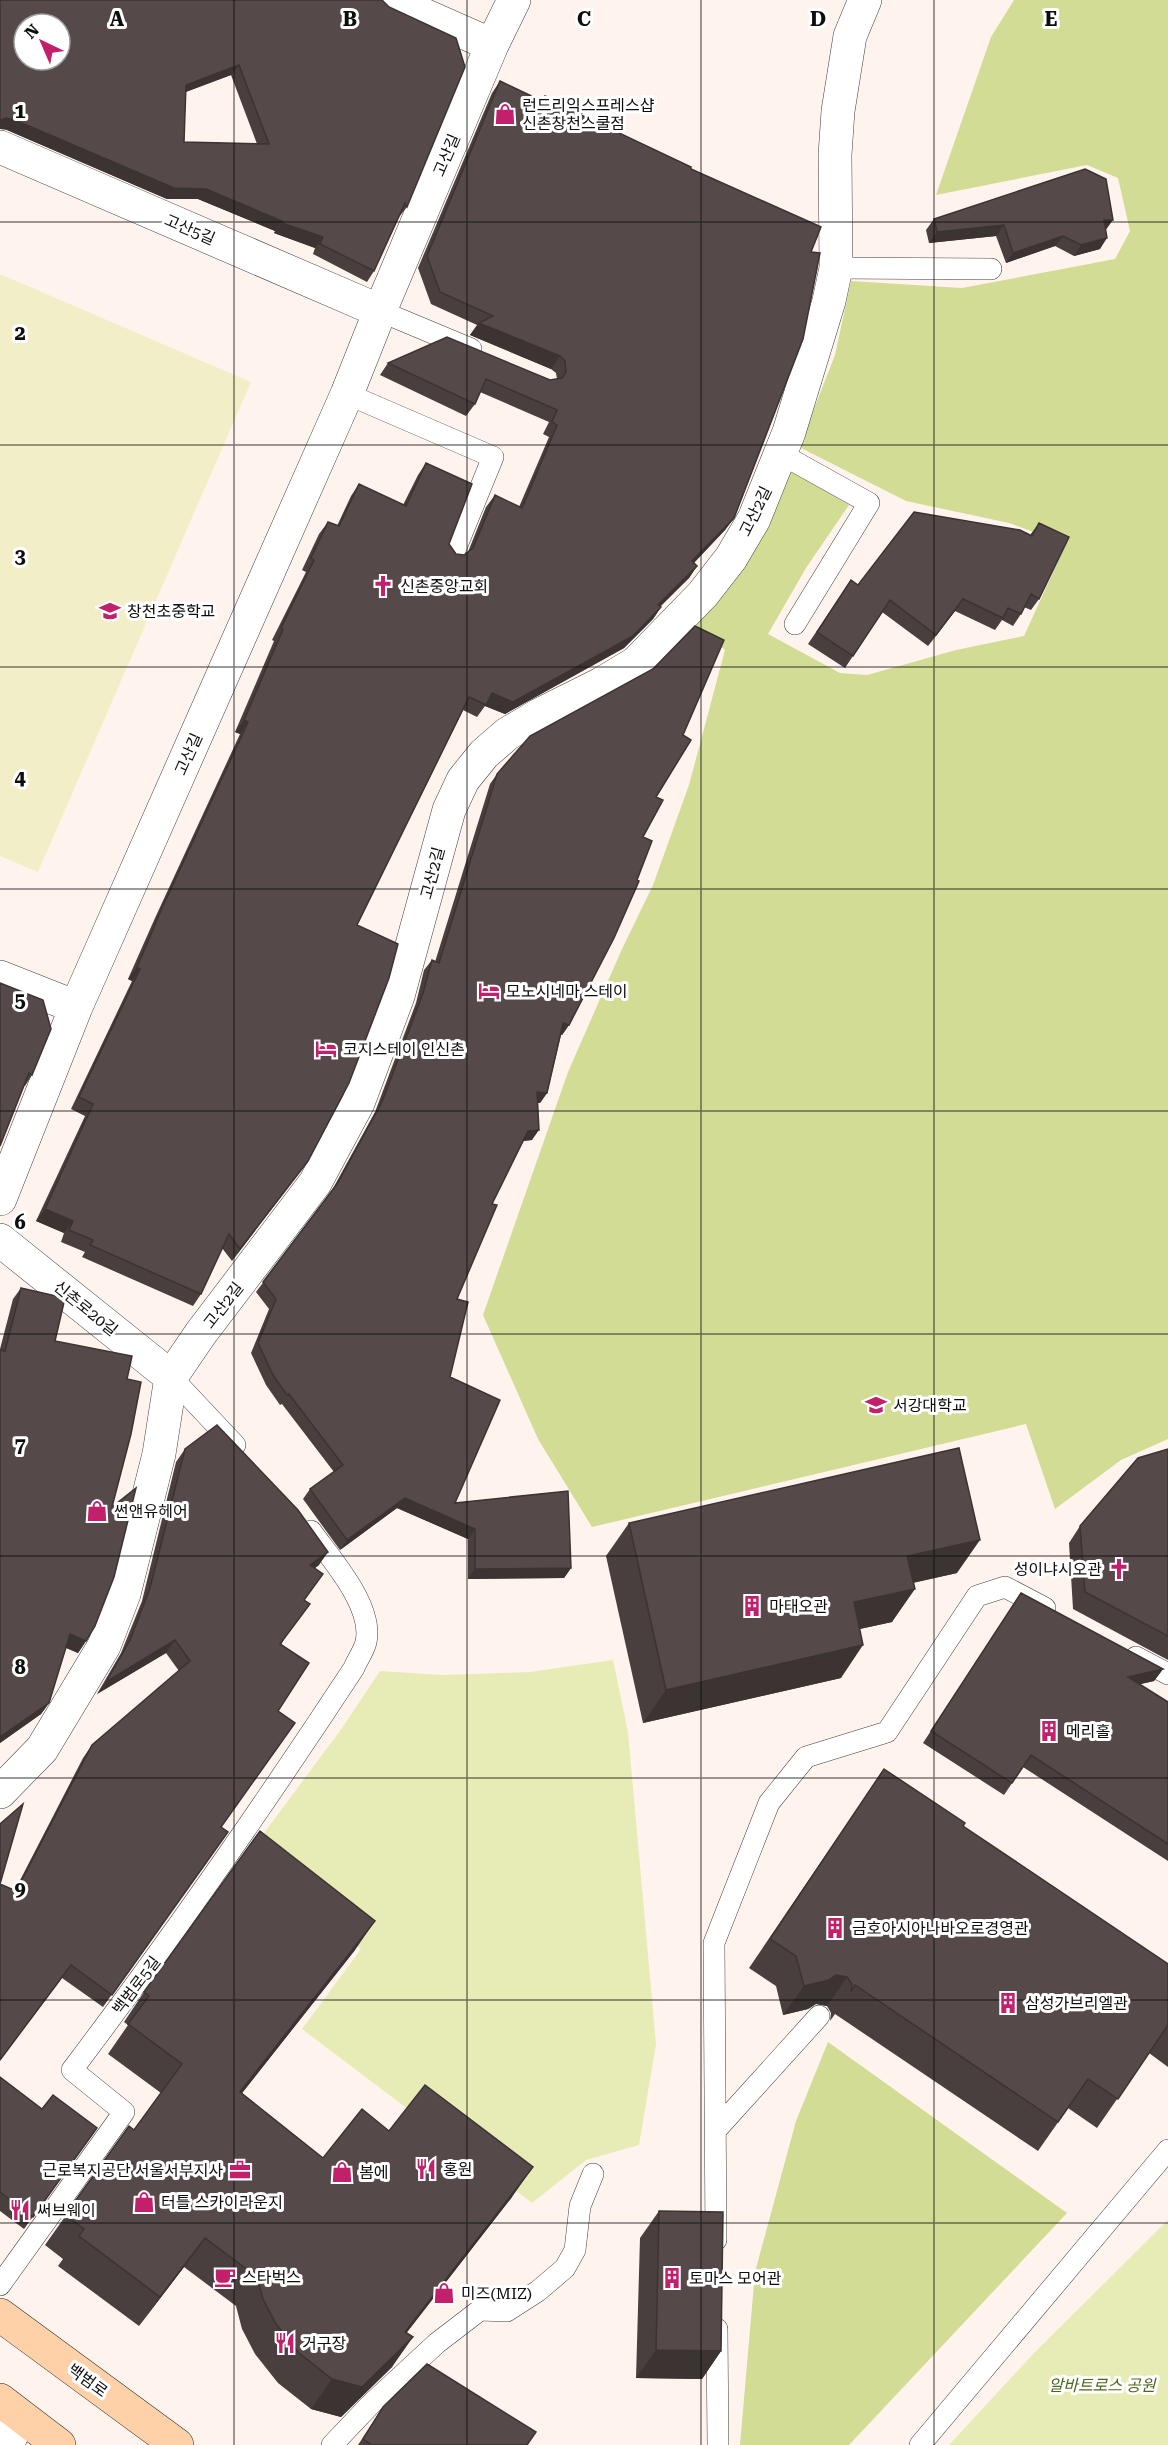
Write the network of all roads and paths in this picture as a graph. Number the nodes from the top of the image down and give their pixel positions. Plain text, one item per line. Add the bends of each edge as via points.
1 (390, 0) edge
2 (513, 0) edge
3 (865, 0) edge
4 (492, 45) junction
5 (0, 147) edge
6 (836, 268) junction
7 (991, 269) dead end
8 (380, 311) junction
9 (494, 358) edge
10 (347, 394) junction
11 (781, 454) junction
12 (453, 555) edge
13 (795, 624) dead end
14 (0, 977) edge
15 (76, 1007) junction
16 (0, 1199) edge
17 (0, 1240) edge
18 (171, 1377) junction
19 (252, 1463) edge
20 (298, 1514) edge
21 (1066, 1619) edge
22 (1117, 1647) edge
23 (1168, 1674) edge
24 (0, 1792) edge
25 (819, 2016) edge
26 (716, 2131) junction
27 (1168, 2150) edge
28 (593, 2174) dead end
29 (717, 2260) edge
30 (0, 2285) edge
31 (717, 2307) edge
32 (0, 2315) edge
33 (9, 2421) edge
34 (59, 2445) edge
35 (177, 2445) edge
36 (332, 2445) edge
37 (718, 2445) edge
38 (920, 2445) edge

1 - 4 street
2 - 4 street, 고산길
3 - 6 street, 고산2길 via 850,36 838,111
4 - 8 street, 고산길
5 - 8 street, 고산5길
6 - 7 lane
6 - 11 street, 고산2길
8 - 9 lane
8 - 10 street, 고산길
10 - 12 lane via 493,457
10 - 15 street, 고산길
11 - 13 lane via 869,503
11 - 18 street, 고산2길 via 754,519 731,558 673,627 636,663 507,734 463,780 449,810 398,996 358,1103 315,1183
14 - 15 street
15 - 16 street, 고산길
17 - 18 street, 신촌로20길
18 - 19 lane
18 - 24 street, 고산2길 via 159,1454 124,1594 104,1646 42,1749
20 - 30 lane, 백범로5길 via 353,1591 366,1621 366,1642 354,1668 225,1860 72,2070 124,2112
21 - 26 lane via 1005,1587 977,1596 887,1732 806,1757 769,1803 714,1943
22 - 23 lane
25 - 26 lane
26 - 29 lane
27 - 38 lane
28 - 36 lane via 580,2206 575,2250 565,2268 507,2311 480,2310 428,2351
31 - 37 lane
32 - 35 main road, 백범로
33 - 34 main road

